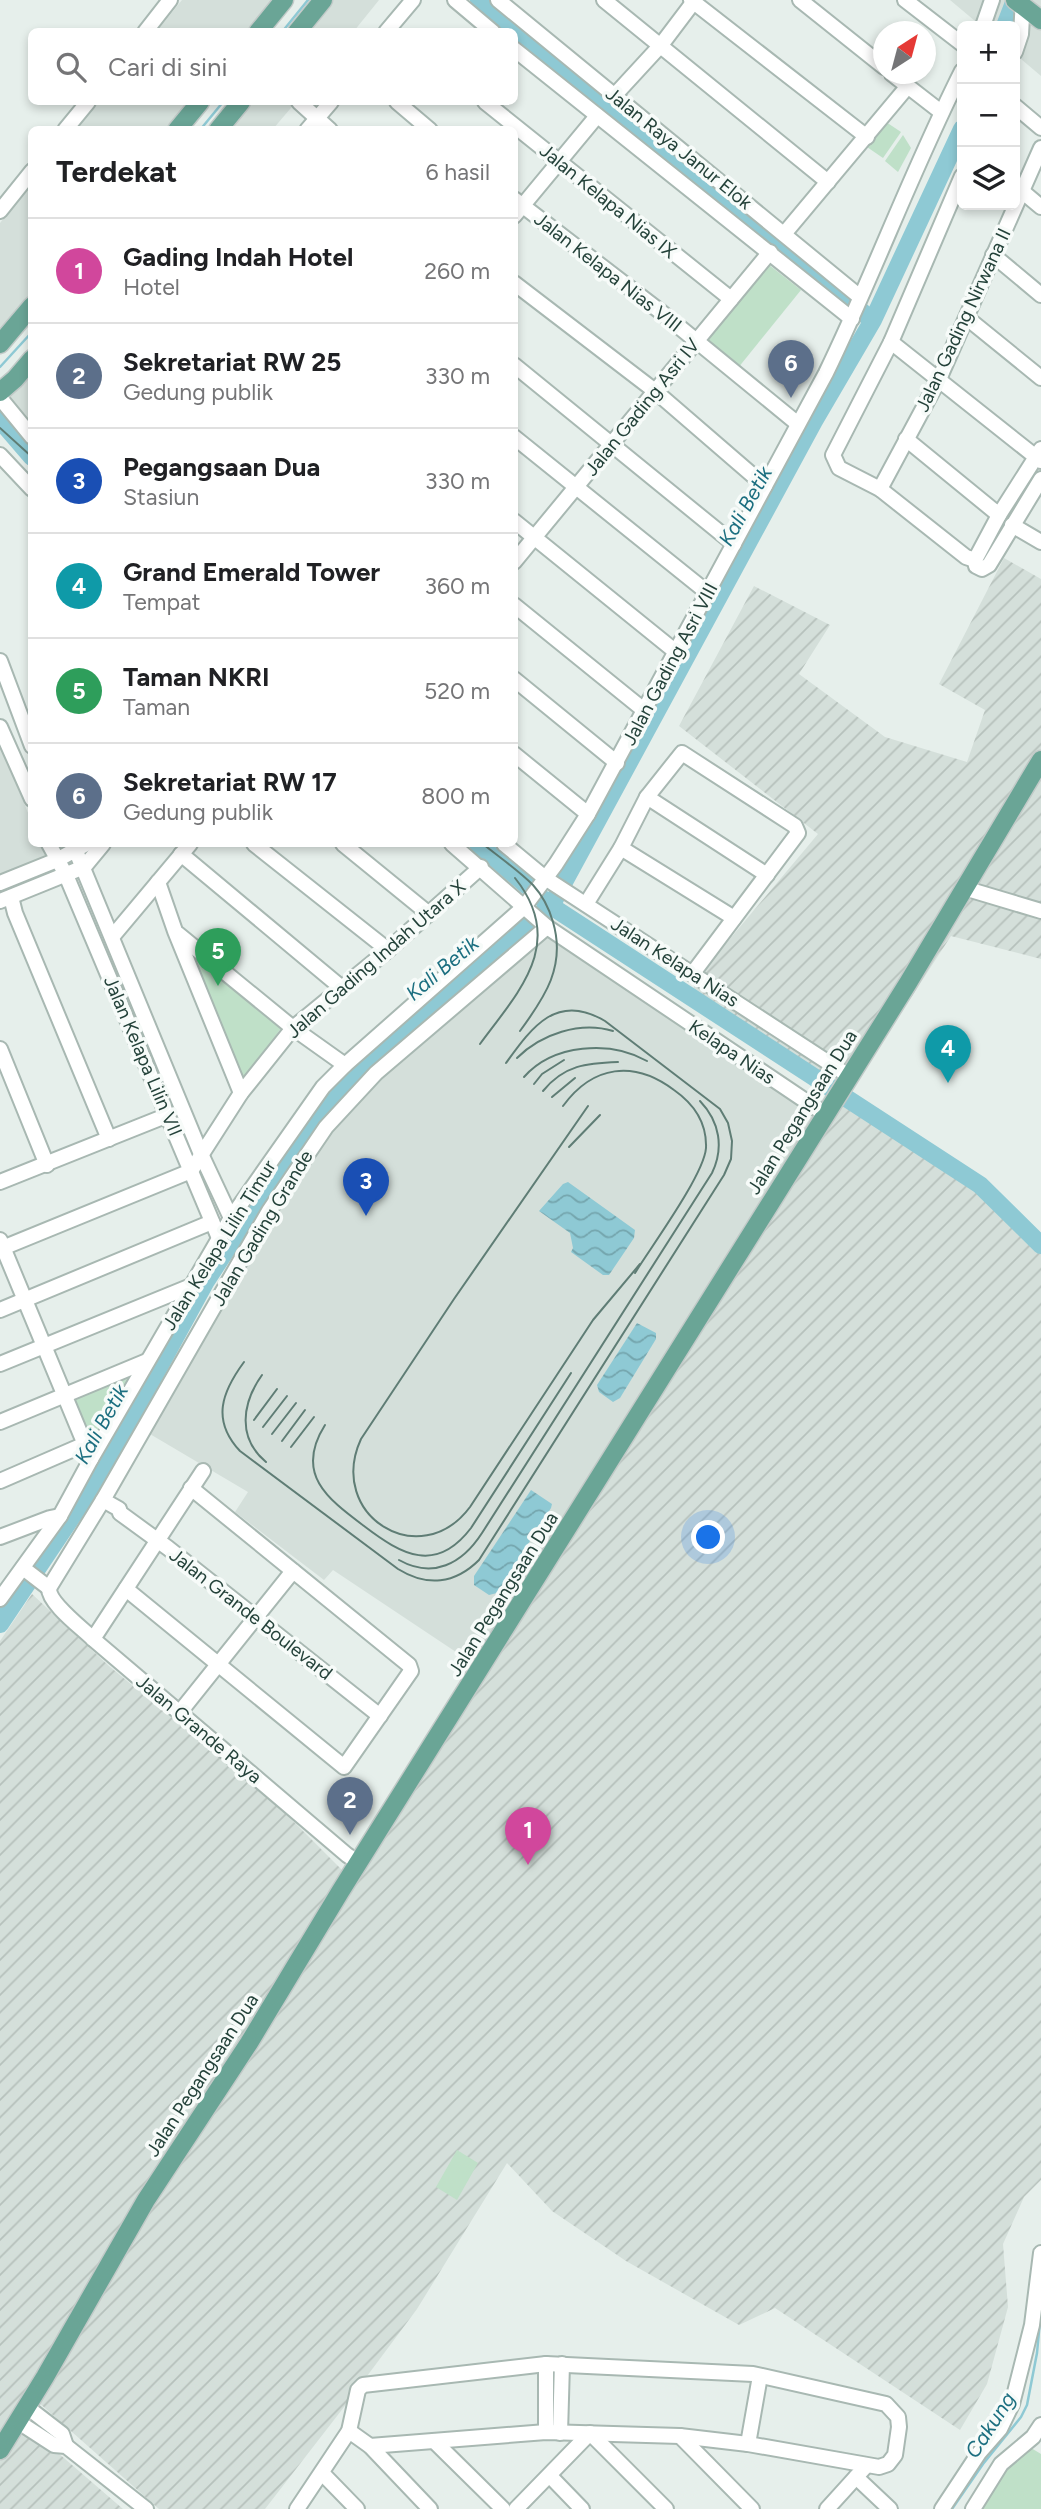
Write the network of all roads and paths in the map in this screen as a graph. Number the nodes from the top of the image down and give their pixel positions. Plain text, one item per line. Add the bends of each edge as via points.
1 (170, 0) edge
2 (284, 0) edge
3 (323, 0) edge
4 (413, 0) edge
5 (455, 0) edge
6 (498, 0) edge
7 (604, 0) edge
8 (800, 0) edge
9 (905, 0) edge
10 (992, 0) edge
11 (693, 1) edge
12 (1019, 1) edge
13 (1041, 20) edge
14 (985, 21) edge
15 (148, 28) edge
16 (261, 28) edge
17 (300, 28) edge
18 (394, 28) edge
19 (489, 28) edge
20 (1020, 37) edge
21 (957, 40) edge
22 (662, 45) junction
23 (518, 52) edge
24 (873, 58) edge
25 (957, 81) edge
26 (905, 84) edge
27 (908, 86) junction
28 (614, 96) junction
29 (86, 105) edge
30 (198, 105) edge
31 (238, 105) edge
32 (301, 105) edge
33 (328, 105) edge
34 (401, 105) edge
35 (489, 105) edge
36 (1020, 110) edge
37 (942, 112) junction
38 (597, 116) junction
39 (312, 124) edge
40 (68, 126) edge
41 (180, 126) edge
42 (221, 126) edge
43 (425, 126) edge
44 (515, 126) edge
45 (1041, 128) edge
46 (518, 129) edge
47 (867, 137) junction
48 (1041, 148) edge
49 (560, 163) junction
50 (28, 177) edge
51 (828, 182) junction
52 (957, 188) edge
53 (1023, 192) junction
54 (518, 206) edge
55 (1041, 207) edge
56 (518, 208) edge
57 (0, 211) edge
58 (784, 234) junction
59 (769, 252) junction
60 (993, 255) junction
61 (518, 287) edge
62 (1041, 295) edge
63 (860, 298) junction
64 (731, 299) junction
65 (28, 311) edge
66 (852, 318) junction
67 (967, 318) junction
68 (696, 341) junction
69 (891, 342) junction
70 (1, 343) edge
71 (28, 364) edge
72 (518, 368) edge
73 (1041, 378) edge
74 (939, 379) junction
75 (655, 391) junction
76 (0, 392) edge
77 (0, 398) edge
78 (798, 424) junction
79 (28, 432) edge
80 (906, 439) junction
81 (518, 440) edge
82 (613, 443) junction
83 (0, 455) edge
84 (1039, 456) edge
85 (1041, 479) edge
86 (28, 485) edge
87 (577, 486) junction
88 (765, 486) junction
89 (880, 489) junction
90 (999, 515) junction
91 (518, 524) edge
92 (1012, 525) junction
93 (536, 537) junction
94 (1041, 542) edge
95 (734, 544) junction
96 (518, 557) edge
97 (975, 560) junction
98 (708, 593) junction
99 (518, 608) edge
100 (676, 652) junction
101 (0, 661) edge
102 (518, 682) edge
103 (7, 699) edge
104 (645, 711) junction
105 (0, 727) edge
106 (28, 738) edge
107 (518, 757) edge
108 (1041, 760) edge
109 (617, 763) junction
110 (28, 790) edge
111 (647, 797) junction
112 (588, 814) junction
113 (50, 847) edge
114 (76, 847) edge
115 (78, 847) edge
116 (101, 847) edge
117 (258, 847) edge
118 (347, 847) edge
119 (456, 847) edge
120 (507, 847) edge
121 (621, 848) junction
122 (185, 849) edge
123 (57, 860) junction
124 (84, 867) junction
125 (481, 867) junction
126 (66, 875) junction
127 (767, 875) junction
128 (548, 881) junction
129 (158, 882) junction
130 (0, 883) edge
131 (964, 888) junction
132 (5, 899) edge
133 (528, 904) junction
134 (586, 904) junction
135 (1041, 911) edge
136 (429, 914) junction
137 (734, 918) junction
138 (543, 923) junction
139 (175, 932) junction
140 (112, 937) junction
141 (388, 950) junction
142 (693, 973) junction
143 (343, 989) junction
144 (293, 1028) junction
145 (0, 1049) edge
146 (345, 1065) junction
147 (848, 1078) junction
148 (241, 1093) junction
149 (827, 1111) junction
150 (168, 1115) junction
151 (109, 1139) junction
152 (201, 1154) junction
153 (47, 1165) junction
154 (191, 1171) junction
155 (0, 1182) edge
156 (231, 1218) junction
157 (212, 1222) junction
158 (219, 1238) junction
159 (1, 1245) edge
160 (191, 1286) junction
161 (25, 1300) junction
162 (0, 1310) edge
163 (44, 1346) junction
164 (147, 1361) junction
165 (0, 1364) edge
166 (64, 1396) junction
167 (0, 1422) edge
168 (83, 1445) junction
169 (90, 1459) junction
170 (203, 1471) dead end
171 (0, 1480) edge
172 (191, 1488) junction
173 (101, 1503) junction
174 (60, 1516) junction
175 (0, 1537) edge
176 (157, 1540) junction
177 (23, 1571) junction
178 (293, 1571) junction
179 (48, 1587) junction
180 (126, 1588) junction
181 (2, 1596) edge
182 (255, 1616) junction
183 (93, 1639) junction
184 (218, 1664) junction
185 (180, 1712) junction
186 (380, 1716) junction
187 (359, 1863) junction
188 (1041, 2253) edge
189 (546, 2364) junction
190 (562, 2364) junction
191 (760, 2376) junction
192 (25, 2409) junction
193 (1041, 2425) edge
194 (349, 2431) junction
195 (553, 2432) junction
196 (590, 2433) junction
197 (680, 2436) junction
198 (434, 2441) junction
199 (748, 2444) junction
200 (370, 2446) junction
201 (0, 2450) edge
202 (866, 2466) junction
203 (322, 2473) junction
204 (550, 2476) junction
205 (856, 2477) junction
206 (146, 2509) edge
207 (297, 2509) edge
208 (357, 2509) edge
209 (430, 2509) edge
210 (503, 2509) edge
211 (516, 2509) edge
212 (582, 2509) edge
213 (666, 2509) edge
214 (752, 2509) edge
215 (827, 2509) edge
216 (890, 2509) edge
217 (942, 2509) edge
218 (973, 2509) edge

1 - 15 street
2 - 16 main road
3 - 17 main road
4 - 18 street
5 - 19 street
6 - 28 street, Jalan Raya Janur Elok
7 - 22 street
8 - 24 street
9 - 21 street
10 - 14 street
11 - 22 street
11 - 47 street
12 - 13 main road
12 - 20 street
22 - 28 street
22 - 51 street
23 - 38 street, Jalan Raya Janur Elok
25 - 37 street, Jalan Gading Asri VIII
26 - 27 street
27 - 37 street
27 - 47 street
28 - 58 street, Jalan Raya Janur Elok
29 - 40 street
30 - 41 main road
31 - 42 main road
32 - 39 street
33 - 39 street
34 - 43 street
35 - 44 street, Jalan Kelapa Nias IX
36 - 45 street
37 - 63 street, Jalan Gading Asri VIII
38 - 49 street
38 - 59 street, Jalan Raya Janur Elok
46 - 49 street, Jalan Kelapa Nias IX
47 - 51 street
48 - 53 street, Jalan Gading Nirwana II
49 - 54 street
49 - 64 street, Jalan Kelapa Nias IX
50 - 57 street
51 - 58 street
52 - 69 street
53 - 55 street
53 - 60 street, Jalan Gading Nirwana II
56 - 68 street, Jalan Kelapa Nias VIII
58 - 63 street, Jalan Raya Janur Elok
59 - 64 street, Jalan Gading Asri IV
59 - 66 street, Jalan Raya Janur Elok
60 - 62 street
60 - 67 street, Jalan Gading Nirwana II
61 - 75 street
63 - 66 street, Jalan Gading Asri VIII
64 - 68 street, Jalan Gading Asri IV
65 - 70 main road
66 - 78 street, Jalan Gading Asri VIII
67 - 73 street
67 - 74 street, Jalan Gading Nirwana II
68 - 75 street, Jalan Gading Asri IV
68 - 78 street, Jalan Kelapa Nias VIII
69 - 74 street
69 - 89 street via 834,455 839,467
71 - 76 main road
72 - 82 street
74 - 80 street, Jalan Gading Nirwana II
74 - 84 street
75 - 82 street, Jalan Gading Asri IV
75 - 88 street
77 - 79 street
78 - 88 street, Jalan Gading Asri VIII
80 - 89 street, Jalan Gading Nirwana II
80 - 90 street
81 - 87 street
82 - 87 street, Jalan Gading Asri IV
82 - 95 street
83 - 86 street
84 - 90 street
85 - 92 street
87 - 93 street, Jalan Gading Asri IV
87 - 98 street
88 - 95 street, Jalan Gading Asri VIII
89 - 97 street
90 - 97 street
91 - 93 street
92 - 94 street
92 - 97 street via 987,568 979,568
93 - 96 street, Jalan Gading Asri IV
93 - 100 street
95 - 98 street, Jalan Gading Asri VIII
98 - 100 street, Jalan Gading Asri VIII
99 - 104 street
100 - 104 street, Jalan Gading Asri VIII
101 - 103 street
102 - 109 street
103 - 106 street
104 - 109 street, Jalan Gading Asri VIII
105 - 110 street
107 - 112 street
108 - 131 main road, Jalan Pegangsaan Dua
109 - 112 street, Jalan Gading Asri VIII
111 - 121 street
111 - 127 street
111 - 127 street via 682,753 797,828 798,833
112 - 128 street, Jalan Gading Asri VIII
113 - 123 street, Jalan Kelapa Lilin VII
114 - 123 street
115 - 124 street, Jalan Kelapa Lilin VII
116 - 124 street
117 - 141 street
118 - 136 street
119 - 125 street
120 - 128 street, Jalan Kelapa Nias
121 - 134 street
121 - 137 street
122 - 129 street
122 - 143 street
123 - 126 street, Jalan Kelapa Lilin VII
123 - 130 street
124 - 126 street
124 - 140 street, Jalan Kelapa Lilin VII
125 - 133 street
125 - 136 street, Jalan Gading Indah Utara X
126 - 132 street
126 - 150 street, Jalan Kelapa Lilin VII
127 - 137 street
128 - 133 street, Jalan Gading Asri VIII
128 - 134 street, Jalan Kelapa Nias
129 - 139 street
129 - 140 street
131 - 135 street
131 - 147 main road, Jalan Pegangsaan Dua
132 - 151 street via 15,913
133 - 138 street
133 - 146 street, Jalan Kelapa Lilin Timur
134 - 142 street, Jalan Kelapa Nias
136 - 141 street, Jalan Gading Indah Utara X
137 - 142 street
138 - 149 street, Kelapa Nias
138 - 173 street, Jalan Gading Grande via 376,1073 326,1127 269,1211
139 - 144 street
139 - 148 street
140 - 152 street, Jalan Kelapa Lilin VII
141 - 143 street, Jalan Gading Indah Utara X
142 - 147 street, Jalan Kelapa Nias
143 - 144 street, Jalan Gading Indah Utara X
144 - 146 street
144 - 148 street, Jalan Gading Indah Utara X
145 - 153 street
146 - 156 street, Jalan Kelapa Lilin Timur via 323,1087
147 - 149 main road, Jalan Pegangsaan Dua
148 - 152 street, Jalan Gading Indah Utara X
149 - 187 main road, Jalan Pegangsaan Dua
150 - 151 street
150 - 154 street, Jalan Kelapa Lilin VII
151 - 153 street
152 - 154 street, Jalan Gading Indah Utara X
152 - 156 street, Jalan Kelapa Lilin VII
153 - 155 street
154 - 157 street, Jalan Kelapa Lilin VII
154 - 159 street
156 - 158 street, Jalan Kelapa Lilin Timur
157 - 158 street, Jalan Kelapa Lilin VII
157 - 161 street
158 - 160 street, Jalan Kelapa Lilin Timur
159 - 161 street
160 - 163 street
160 - 164 street, Jalan Kelapa Lilin Timur
161 - 162 street
161 - 163 street
163 - 165 street
163 - 166 street
164 - 166 street
164 - 169 street, Jalan Kelapa Lilin Timur
166 - 167 street
166 - 168 street
168 - 169 street
168 - 171 street
169 - 174 street, Jalan Kelapa Lilin Timur
170 - 172 street
172 - 176 street
172 - 178 street
173 - 176 street, Jalan Grande Boulevard
173 - 179 street, Jalan Gading Grande
174 - 175 street
174 - 177 street, Jalan Kelapa Lilin Timur
176 - 180 street
176 - 182 street, Jalan Grande Boulevard
177 - 179 street, Jalan Grande Raya
177 - 181 street, Jalan Kelapa Lilin Timur
178 - 182 street
178 - 186 street via 409,1665 411,1671
179 - 183 street, Jalan Grande Raya via 55,1603
180 - 183 street
180 - 184 street
182 - 184 street
182 - 186 street, Jalan Grande Boulevard
183 - 185 street, Jalan Grande Raya
184 - 185 street
184 - 186 street via 344,1767
185 - 187 street, Jalan Grande Raya
187 - 192 main road, Jalan Pegangsaan Dua via 146,2200
188 - 217 street via 1032,2325 1012,2404 1000,2429
189 - 190 street
189 - 194 street via 363,2385
189 - 195 street
190 - 191 street
190 - 195 street
191 - 199 street
191 - 202 street via 892,2409 899,2427 895,2455 888,2464
192 - 201 main road, Jalan Pegangsaan Dua
192 - 206 street via 54,2445 66,2446
193 - 218 street via 1001,2463
194 - 200 street
194 - 203 street
195 - 196 street
195 - 198 street
196 - 197 street
196 - 204 street
196 - 213 street
197 - 199 street
197 - 214 street
198 - 200 street
198 - 210 street
199 - 202 street
200 - 209 street
202 - 205 street
203 - 207 street
203 - 208 street
204 - 211 street
204 - 212 street
205 - 215 street
205 - 216 street

